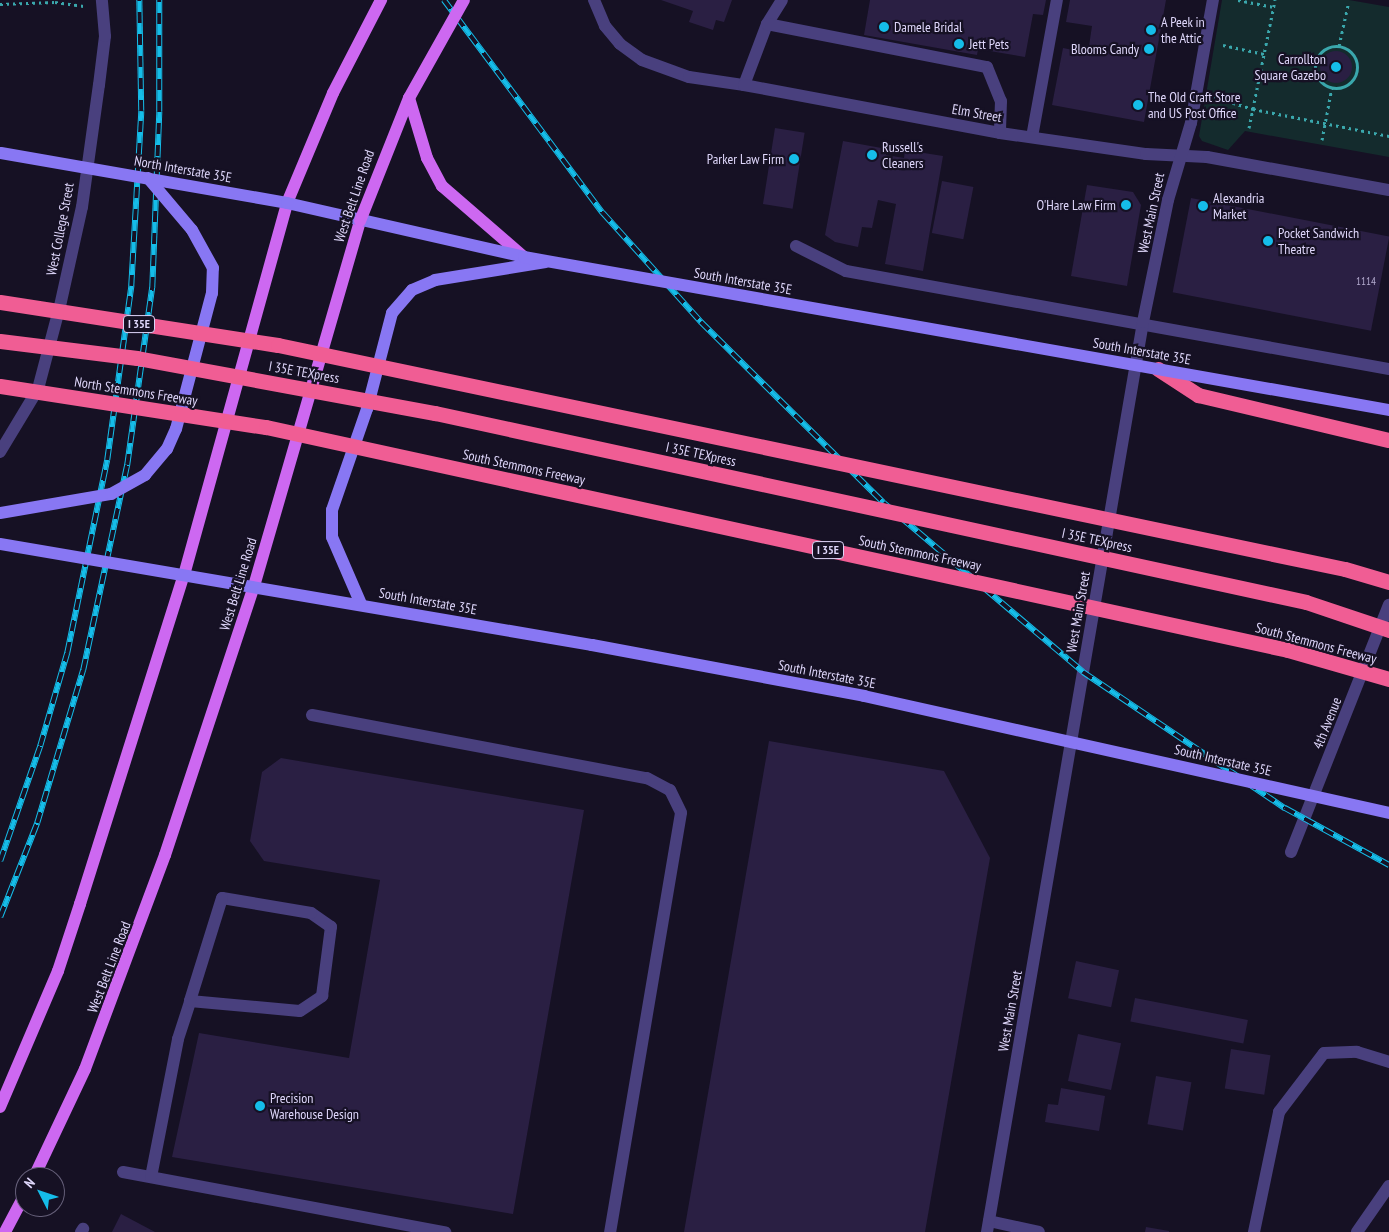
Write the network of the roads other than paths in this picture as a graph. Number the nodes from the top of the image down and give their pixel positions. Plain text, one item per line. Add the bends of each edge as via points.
1 (102, 0) edge
2 (381, 0) edge
3 (464, 0) edge
4 (594, 0) edge
5 (782, 0) edge
6 (1057, 0) edge
7 (1213, 0) edge
8 (767, 24) junction
9 (744, 85) junction
10 (409, 98) junction
11 (1000, 133) junction
12 (1032, 137) junction
13 (0, 153) edge
14 (1179, 157) junction
15 (148, 178) junction
16 (1389, 190) edge
17 (287, 203) junction
18 (360, 221) junction
19 (796, 246) dead end
20 (524, 257) junction
21 (551, 262) junction
22 (0, 302) edge
23 (1143, 322) junction
24 (0, 341) edge
25 (1158, 369) junction
26 (1389, 369) edge
27 (0, 386) edge
28 (1389, 410) edge
29 (266, 427) joint
30 (1389, 440) edge
31 (0, 452) edge
32 (0, 513) edge
33 (0, 544) edge
34 (184, 574) junction
35 (1389, 582) edge
36 (254, 586) junction
37 (360, 604) junction
38 (1389, 604) edge
39 (1389, 630) edge
40 (1389, 679) edge
41 (312, 715) dead end
42 (1389, 813) edge
43 (1291, 852) dead end
44 (190, 1001) junction
45 (1389, 1062) edge
46 (0, 1107) edge
47 (39, 1167) edge
48 (123, 1172) dead end
49 (151, 1177) junction
50 (1389, 1186) edge
51 (15, 1213) edge
52 (988, 1226) edge
53 (5, 1232) edge
54 (445, 1232) edge
55 (610, 1232) edge
56 (1039, 1232) edge
57 (1254, 1232) edge
58 (1357, 1232) edge

1 - 31 street, West College Street via 105,36 98,95 82,207 60,306 38,389
2 - 17 main road via 333,93
3 - 10 main road, West Belt Line Road, bridge
4 - 9 street, Elm Street via 604,26 620,44 642,60 689,77
5 - 8 street
6 - 12 street
7 - 14 street, West Main Street via 1191,123
8 - 9 street
8 - 11 street via 987,67 1001,101
9 - 11 street, Elm Street
10 - 18 main road, West Belt Line Road, bridge
10 - 20 main road, bridge via 427,158 442,186
11 - 12 street, Elm Street
12 - 14 street, Elm Street
13 - 15 main road, North Interstate 35E, bridge
14 - 16 street, Elm Street via 1207,157
14 - 23 street, West Main Street
15 - 17 main road, North Interstate 35E, bridge
15 - 32 main road, bridge via 192,230 213,268 212,293 176,429 167,449 145,475 111,494
17 - 18 main road, North Interstate 35E, bridge
17 - 34 main road, bridge
18 - 20 main road, South Interstate 35E, bridge
18 - 36 main road, West Belt Line Road, bridge
19 - 23 street via 846,271
20 - 21 main road, South Interstate 35E, bridge
21 - 25 main road, South Interstate 35E, bridge
21 - 37 main road, bridge via 435,280 412,290 392,313 367,409 332,510 332,537
22 - 35 highway, I 35E, bridge via 278,346 1345,569
23 - 26 street
23 - 52 street, West Main Street
24 - 39 highway, I 35E TEXpress, bridge via 138,358 435,413 1306,602
25 - 28 main road, South Interstate 35E, bridge
25 - 30 highway via 1198,395
27 - 29 highway, North Stemmons Freeway / I 35E, bridge
29 - 40 highway, South Stemmons Freeway / I 35E, bridge via 1288,650
33 - 34 main road, bridge
34 - 36 main road, bridge
34 - 46 main road via 58,971
36 - 37 main road, South Interstate 35E, bridge
36 - 47 main road, West Belt Line Road via 135,942 86,1069
37 - 42 main road, South Interstate 35E, bridge via 864,696
38 - 43 street, 4th Avenue
41 - 55 street via 647,778 670,790 681,813
44 - 44 street via 300,1011 322,996 331,927 311,913 222,898
44 - 49 street via 178,1040
45 - 57 street via 1357,1052 1324,1053 1279,1112
48 - 49 street
49 - 54 street
50 - 58 street
51 - 53 main road
52 - 56 street

